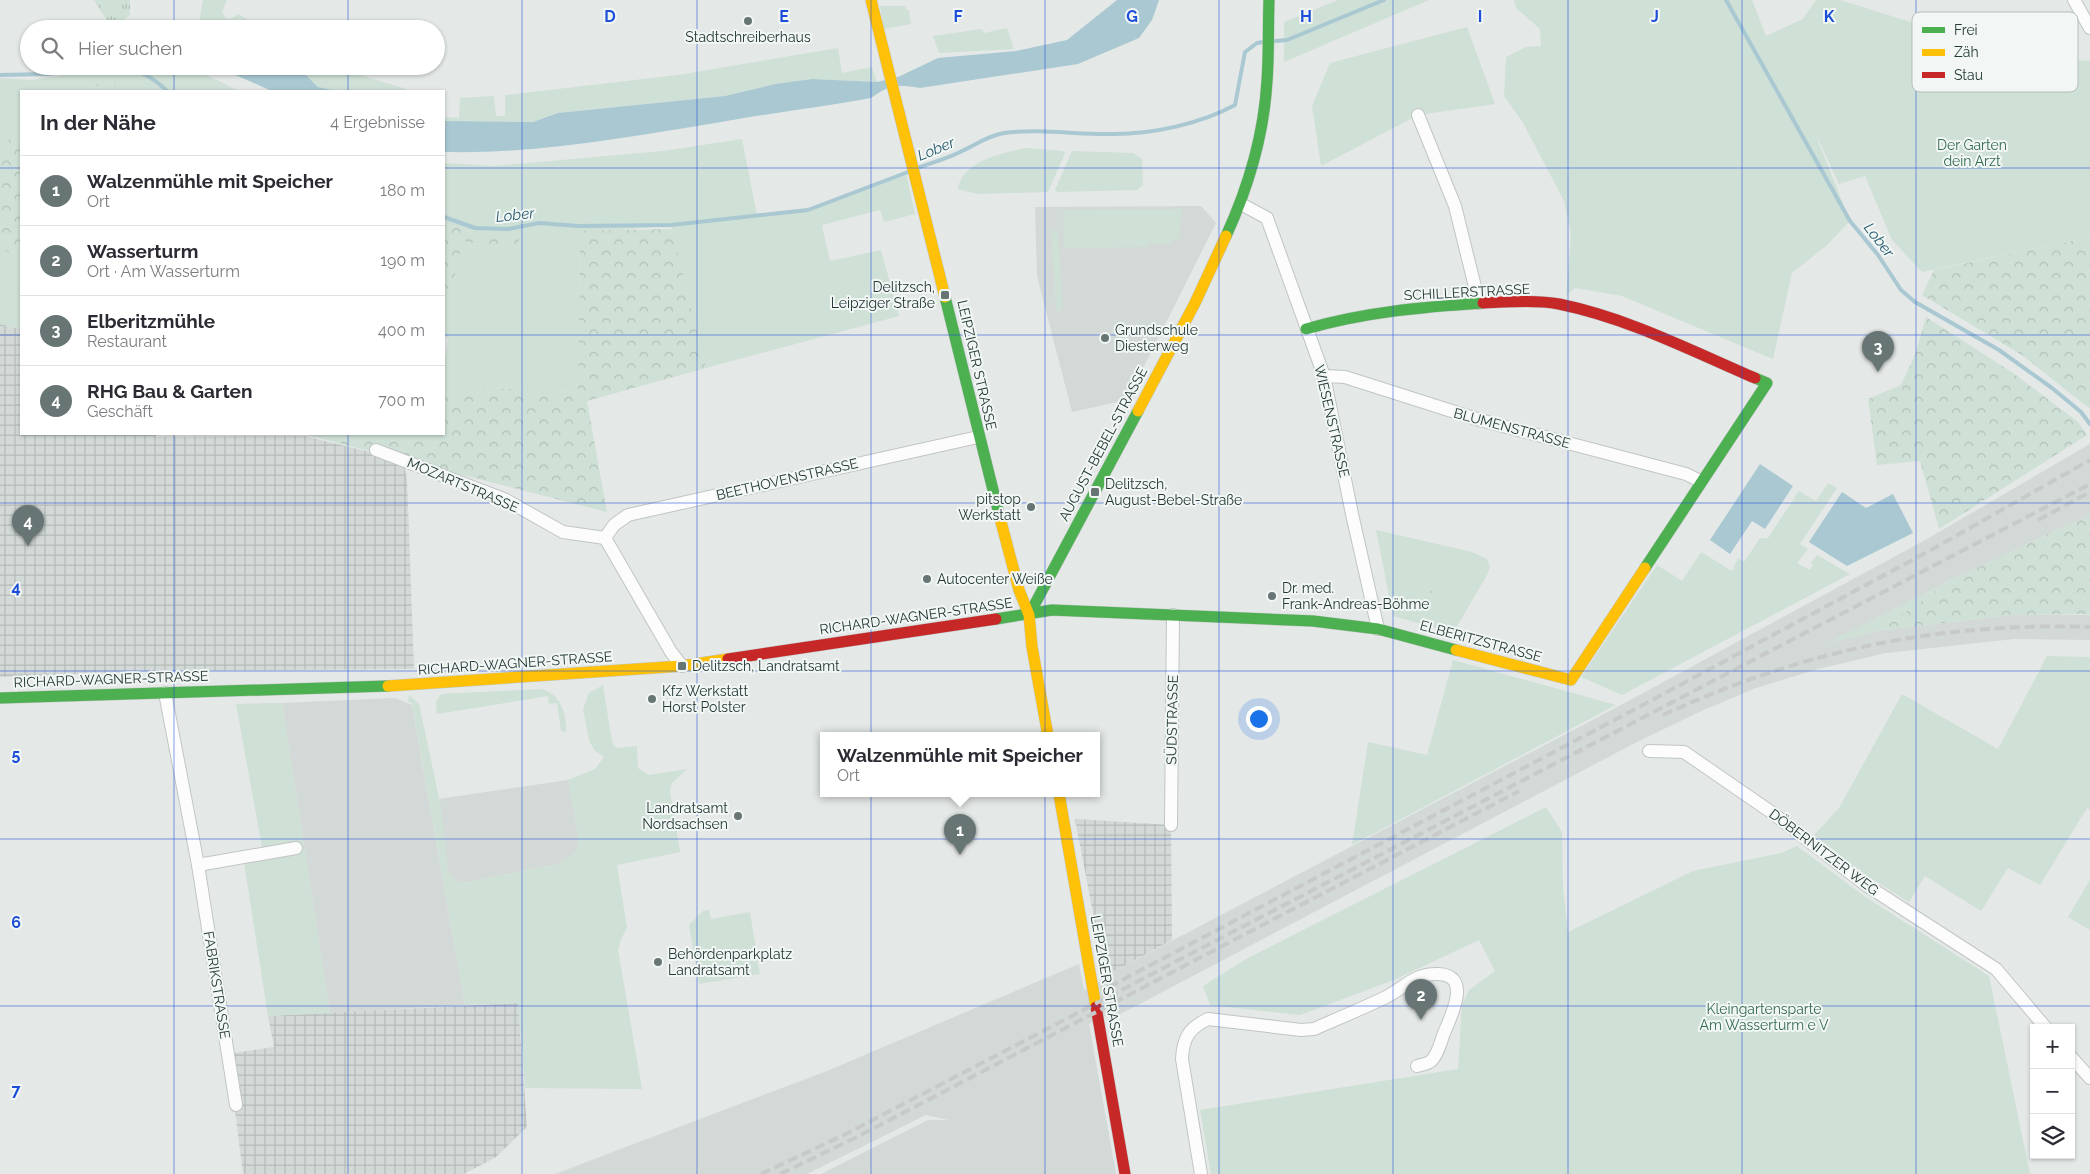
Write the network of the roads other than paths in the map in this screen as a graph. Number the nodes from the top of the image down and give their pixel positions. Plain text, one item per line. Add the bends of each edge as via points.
1 (871, 0) edge
2 (1268, 0) edge
3 (2074, 0) edge
4 (2090, 28) edge
5 (1418, 115) dead end
6 (1241, 204) junction
7 (1479, 303) junction
8 (1306, 328) junction
9 (1324, 376) junction
10 (1767, 383) joint
11 (978, 437) junction
12 (376, 450) dead end
13 (1700, 481) junction
14 (605, 538) junction
15 (1029, 615) junction
16 (1173, 615) junction
17 (1378, 629) junction
18 (682, 666) junction
19 (165, 693) junction
20 (0, 698) edge
21 (1047, 732) edge
22 (1649, 751) dead end
23 (1060, 797) edge
24 (1171, 825) dead end
25 (296, 848) dead end
26 (198, 865) junction
27 (2043, 1024) edge
28 (2075, 1061) edge
29 (1417, 1066) dead end
30 (2090, 1078) edge
31 (236, 1105) dead end
32 (1125, 1174) edge
33 (1201, 1174) edge

1 - 11 street, LEIPZIGER STRASSE
2 - 6 street, AUGUST-BEBEL-STRASSE via 1267,82 1258,139
3 - 4 street
5 - 7 street via 1455,206
6 - 8 street, WIESENSTRASSE via 1267,218
6 - 15 street, AUGUST-BEBEL-STRASSE via 1195,303
7 - 8 street, SCHILLERSTRASSE via 1344,318
7 - 10 street, SCHILLERSTRASSE via 1558,304 1602,315
8 - 9 street, WIESENSTRASSE
9 - 13 street, BLUMENSTRASSE via 1344,377 1480,420 1686,474
9 - 17 street, WIESENSTRASSE
10 - 13 street, ELBERITZSTRASSE
11 - 14 street, BEETHOVENSTRASSE via 628,515 614,525
11 - 15 street, LEIPZIGER STRASSE via 1019,590
12 - 14 street, MOZARTSTRASSE via 504,500 563,532
13 - 17 street, ELBERITZSTRASSE via 1571,680
14 - 18 street
15 - 16 street, ELBERITZSTRASSE via 1052,610
15 - 18 street, RICHARD-WAGNER-STRASSE
15 - 21 street, LEIPZIGER STRASSE
16 - 17 street, ELBERITZSTRASSE via 1312,621
16 - 24 street, SÜDSTRASSE
18 - 19 street, RICHARD-WAGNER-STRASSE via 394,686
19 - 20 street, RICHARD-WAGNER-STRASSE
19 - 26 street, FABRIKSTRASSE
22 - 27 street, DÖBERNITZER WEG via 1684,752 1866,885 1996,969
23 - 32 street, LEIPZIGER STRASSE
25 - 26 street
26 - 31 street, FABRIKSTRASSE
28 - 30 street
29 - 33 street via 1431,1061 1458,1001 1458,987 1452,979 1441,974 1418,977 1387,997 1314,1029 1208,1019 1196,1025 1182,1046 1182,1059

